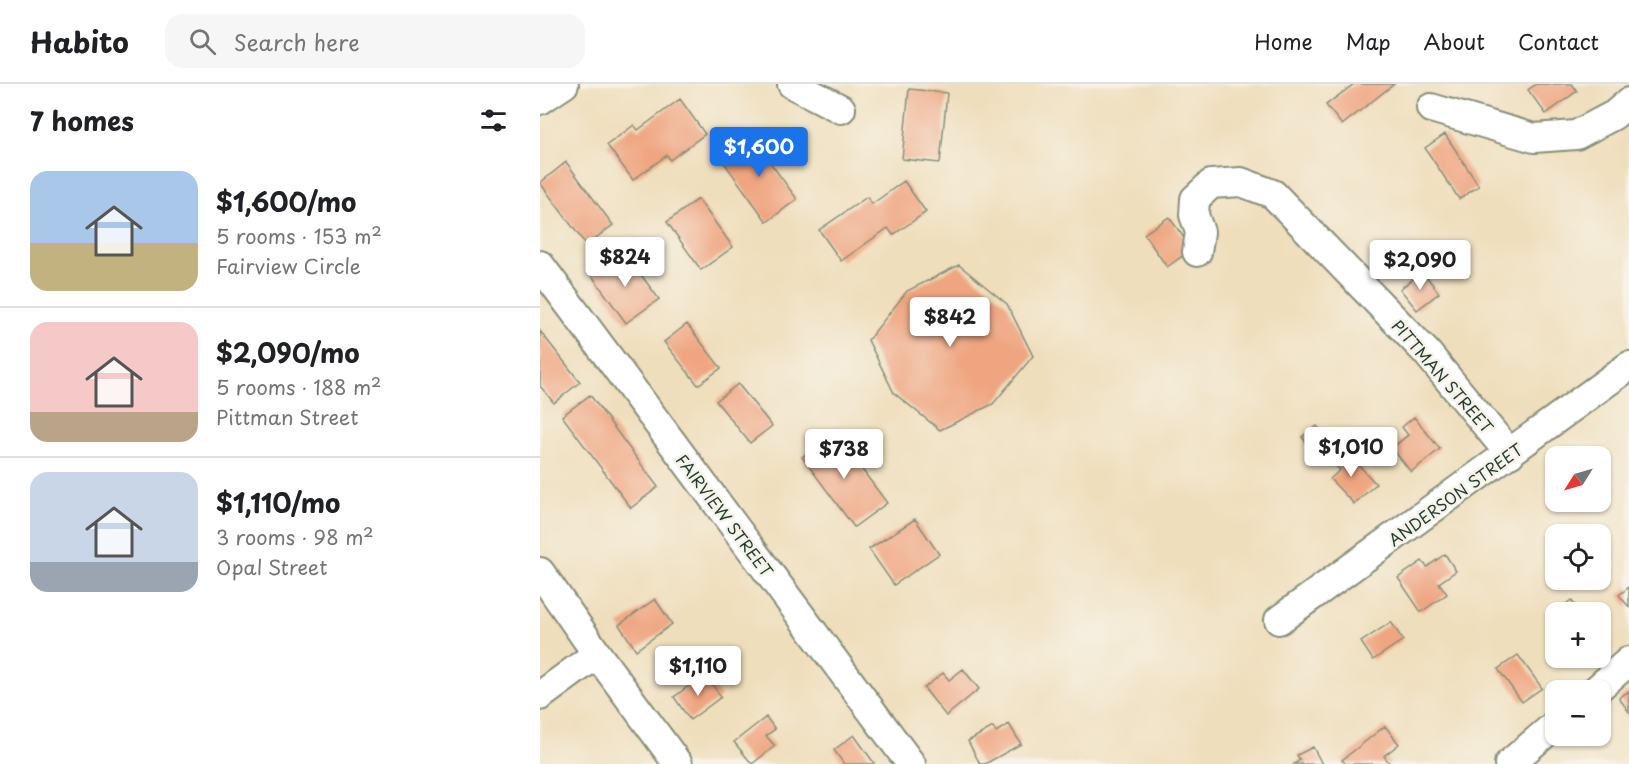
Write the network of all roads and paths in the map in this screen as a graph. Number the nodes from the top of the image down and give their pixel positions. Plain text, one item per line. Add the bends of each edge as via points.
1 (564, 84) edge
2 (792, 84) edge
3 (540, 100) edge
4 (1629, 102) edge
5 (1431, 108) dead end
6 (841, 109) dead end
7 (1197, 252) dead end
8 (540, 265) edge
9 (1629, 366) edge
10 (1510, 454) junction
11 (540, 572) edge
12 (1279, 620) dead end
13 (597, 654) junction
14 (1629, 661) edge
15 (1607, 680) edge
16 (540, 696) edge
17 (1545, 733) edge
18 (678, 764) edge
19 (911, 764) edge
20 (1509, 764) edge

1 - 3 street
2 - 6 street
4 - 5 street via 1614,115 1576,135 1534,138
7 - 10 street, PITTMAN STREET via 1200,232 1194,215 1195,199 1211,184 1241,182 1273,194 1427,353
8 - 19 street, FAIRVIEW STREET
9 - 10 street, ANDERSON STREET
10 - 12 street, ANDERSON STREET
11 - 13 street
13 - 16 street
13 - 18 street
14 - 15 street
17 - 20 street

